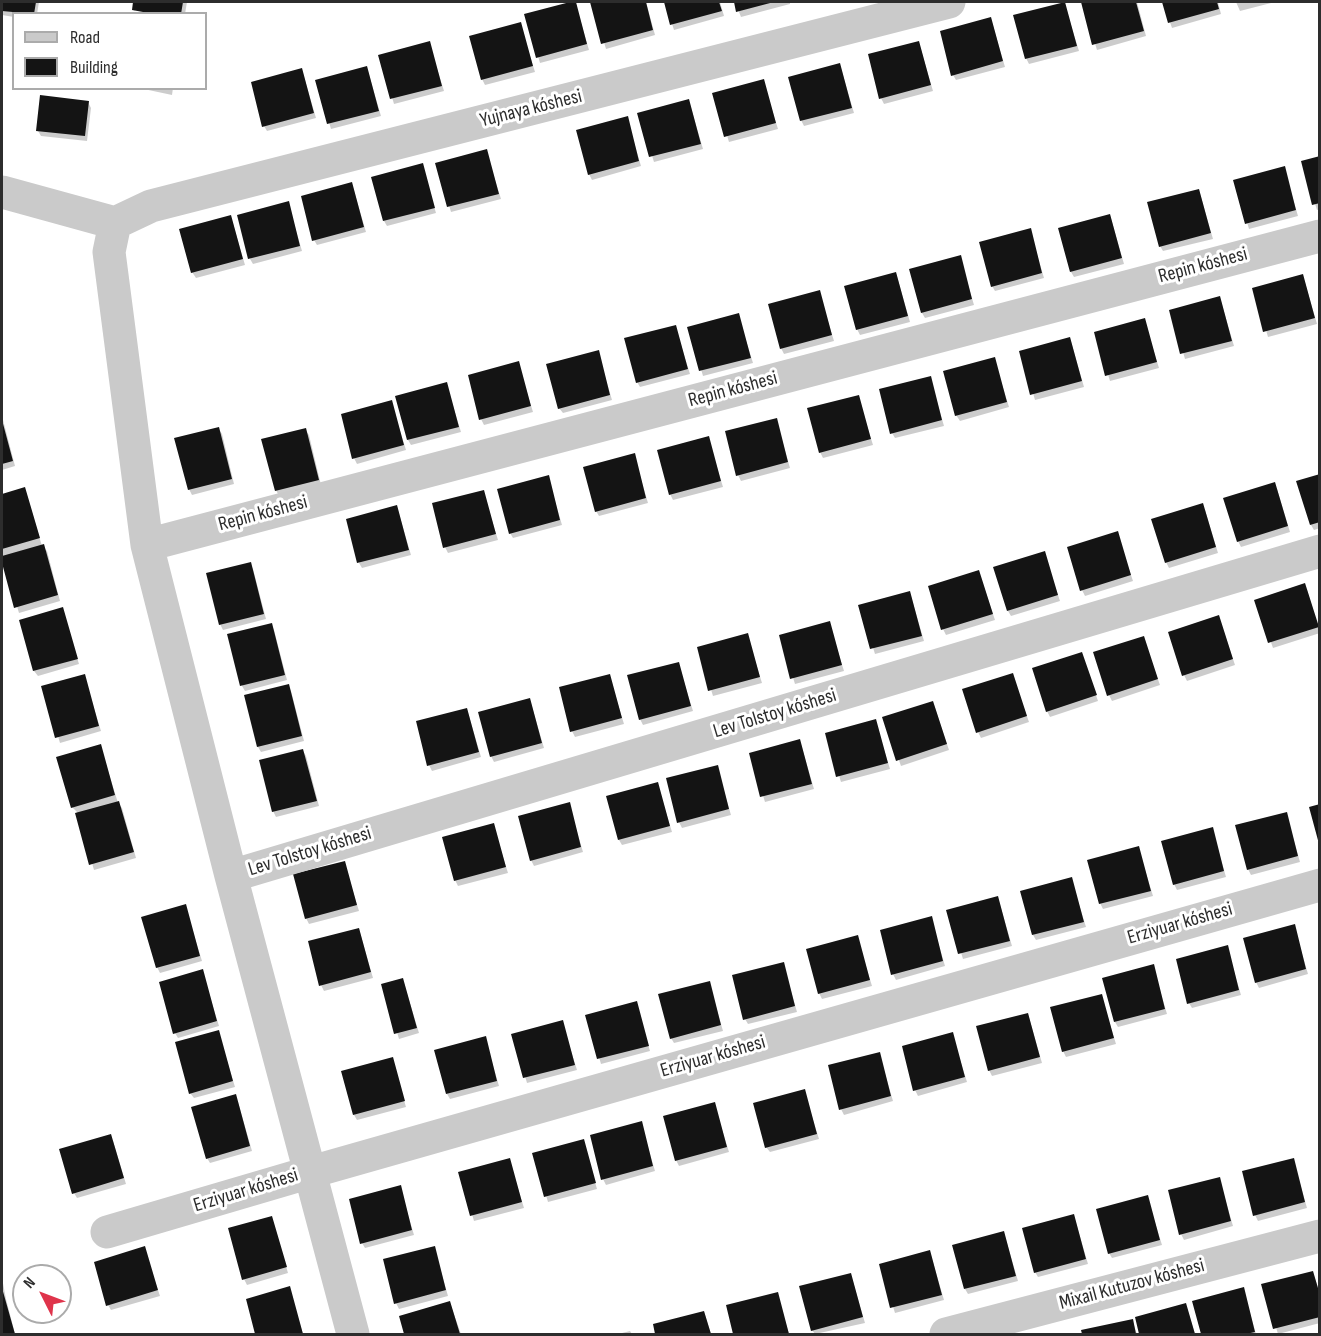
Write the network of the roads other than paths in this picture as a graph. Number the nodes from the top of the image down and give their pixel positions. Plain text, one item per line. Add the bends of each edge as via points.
1 (949, 2) edge
2 (2, 192) edge
3 (115, 223) junction
4 (1320, 236) edge
5 (147, 545) junction
6 (1320, 551) edge
7 (231, 876) junction
8 (1320, 885) edge
9 (311, 1172) junction
10 (107, 1232) dead end
11 (1320, 1236) edge
12 (1042, 1322) edge
13 (353, 1335) edge
14 (946, 1335) edge

1 - 3 street, Yujnaya kóshesi via 152,206
2 - 3 street
3 - 5 street via 109,252
4 - 5 street, Repin kóshesi
5 - 7 street
6 - 7 street, Lev Tolstoy kóshesi
7 - 9 street
8 - 9 street, Erziyuar kóshesi
9 - 10 street, Erziyuar kóshesi
9 - 13 street
11 - 12 street, Mixail Kutuzov kóshesi
12 - 14 street, Mixail Kutuzov kóshesi

